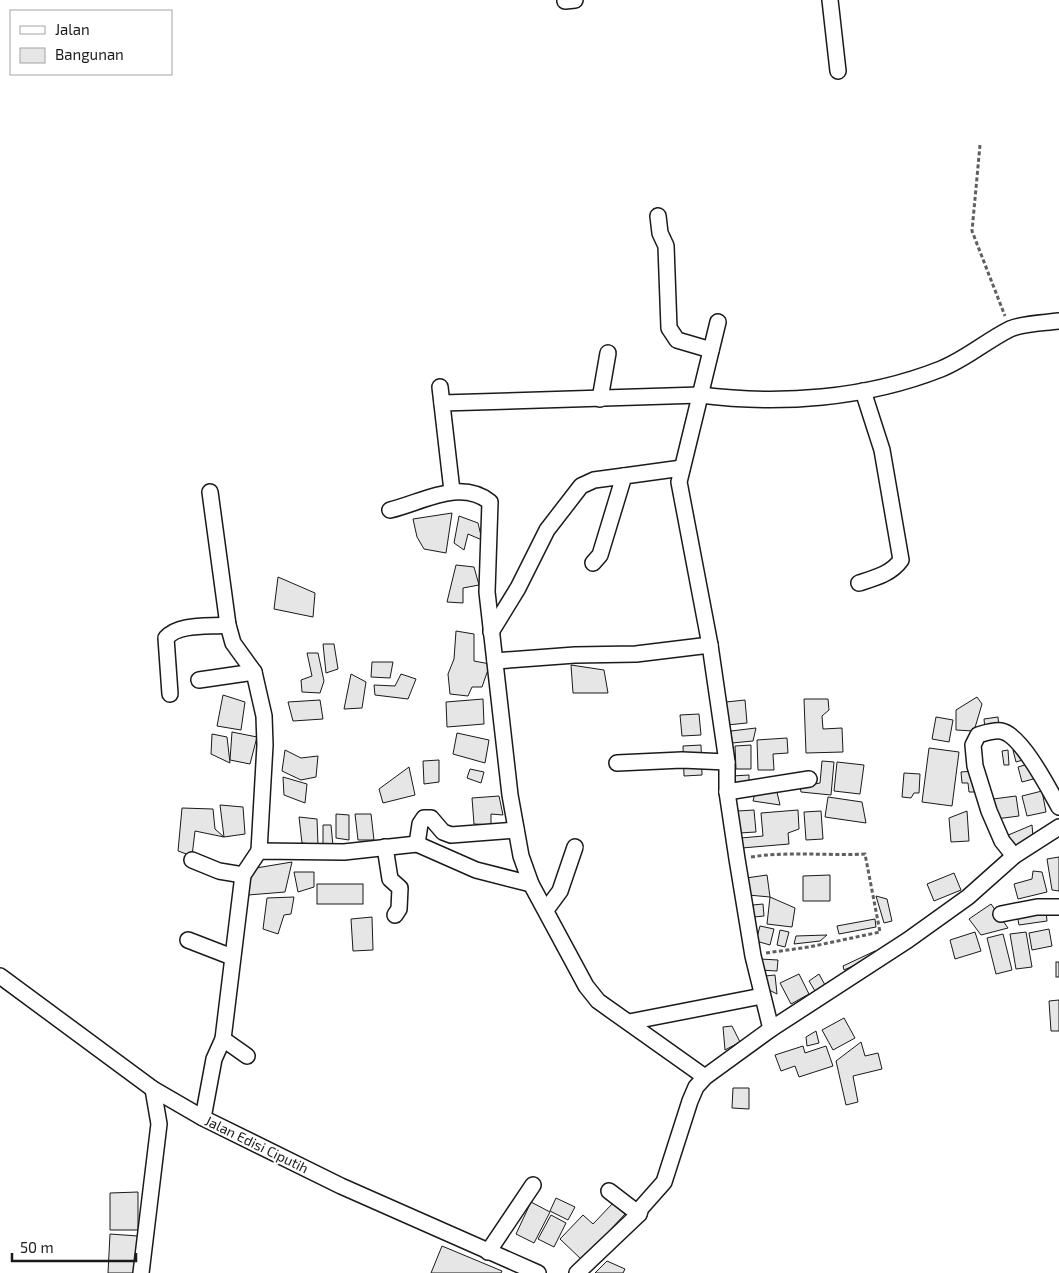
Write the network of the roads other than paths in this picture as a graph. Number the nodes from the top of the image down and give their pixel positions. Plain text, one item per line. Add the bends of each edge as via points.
1 (830, 0) edge
2 (838, 71) dead end
3 (658, 216) dead end
4 (1059, 320) edge
5 (718, 322) dead end
6 (711, 350) junction
7 (608, 353) dead end
8 (440, 388) dead end
9 (863, 391) junction
10 (700, 395) junction
11 (600, 399) junction
12 (442, 404) junction
13 (682, 468) junction
14 (624, 476) junction
15 (452, 490) junction
16 (210, 492) dead end
17 (390, 510) dead end
18 (593, 563) dead end
19 (859, 583) dead end
20 (228, 625) junction
21 (491, 632) junction
22 (710, 645) junction
23 (495, 661) junction
24 (254, 672) junction
25 (199, 680) dead end
26 (170, 694) dead end
27 (727, 762) junction
28 (617, 763) dead end
29 (809, 779) dead end
30 (727, 792) junction
31 (1059, 807) edge
32 (1059, 827) edge
33 (516, 830) junction
34 (417, 844) junction
35 (385, 847) junction
36 (575, 847) dead end
37 (259, 851) junction
38 (1014, 856) junction
39 (192, 860) dead end
40 (243, 875) junction
41 (531, 884) junction
42 (1059, 907) edge
43 (546, 910) junction
44 (1001, 914) dead end
45 (395, 915) dead end
46 (188, 940) dead end
47 (232, 957) junction
48 (0, 976) edge
49 (762, 996) junction
50 (629, 1022) junction
51 (771, 1029) junction
52 (223, 1039) junction
53 (247, 1056) dead end
54 (705, 1077) junction
55 (153, 1088) junction
56 (203, 1118) junction
57 (533, 1185) dead end
58 (609, 1191) dead end
59 (639, 1214) junction
60 (488, 1252) junction
61 (516, 1269) edge
62 (141, 1273) edge
63 (538, 1273) edge
64 (577, 1273) edge

1 - 2 street
3 - 6 street via 666,246 669,328 677,340
4 - 9 street via 1012,329 940,369
5 - 6 street
6 - 10 street
7 - 11 street
8 - 12 street
9 - 10 street via 782,399
9 - 19 street via 882,450 901,560 896,568
10 - 11 street
10 - 13 street
11 - 12 street
12 - 15 street
13 - 14 street
13 - 22 street via 679,482
14 - 18 street via 600,555
14 - 21 street via 594,480 581,486 547,530
15 - 17 street
15 - 21 street via 483,496 490,502 487,592
16 - 20 street
20 - 24 street via 233,643
20 - 26 street via 179,629 166,638
21 - 23 street
22 - 23 street via 636,654
22 - 27 street
23 - 33 street
24 - 25 street
24 - 37 street via 264,716 265,745
27 - 28 street
27 - 30 street
29 - 30 street
30 - 49 street
31 - 38 street via 1023,747 1012,735 1001,730 978,735 972,745 975,766 989,811 1002,841
32 - 38 street
33 - 34 street via 451,835 443,832 436,822 424,818
33 - 41 street
34 - 35 street
34 - 41 street via 476,870
35 - 37 street via 344,852
35 - 45 street via 390,879 400,888 399,909
36 - 43 street via 560,891
37 - 40 street
38 - 51 street via 968,896 908,940
39 - 40 street via 219,871
40 - 47 street
41 - 43 street
42 - 44 street via 1037,907
43 - 50 street via 586,986 598,1001
46 - 47 street
47 - 52 street
48 - 55 street, Jalan Edisi Ciputih
49 - 50 street
49 - 51 street
50 - 54 street
51 - 54 street
52 - 53 street
52 - 56 street via 214,1059
54 - 59 street via 690,1101 664,1182
55 - 56 street, Jalan Edisi Ciputih
55 - 62 street via 159,1124
56 - 60 street, Jalan Edisi Ciputih via 341,1186
57 - 60 street
58 - 59 street
59 - 64 street
60 - 61 street, Jalan Edisi Ciputih
61 - 63 street, Jalan Edisi Ciputih

